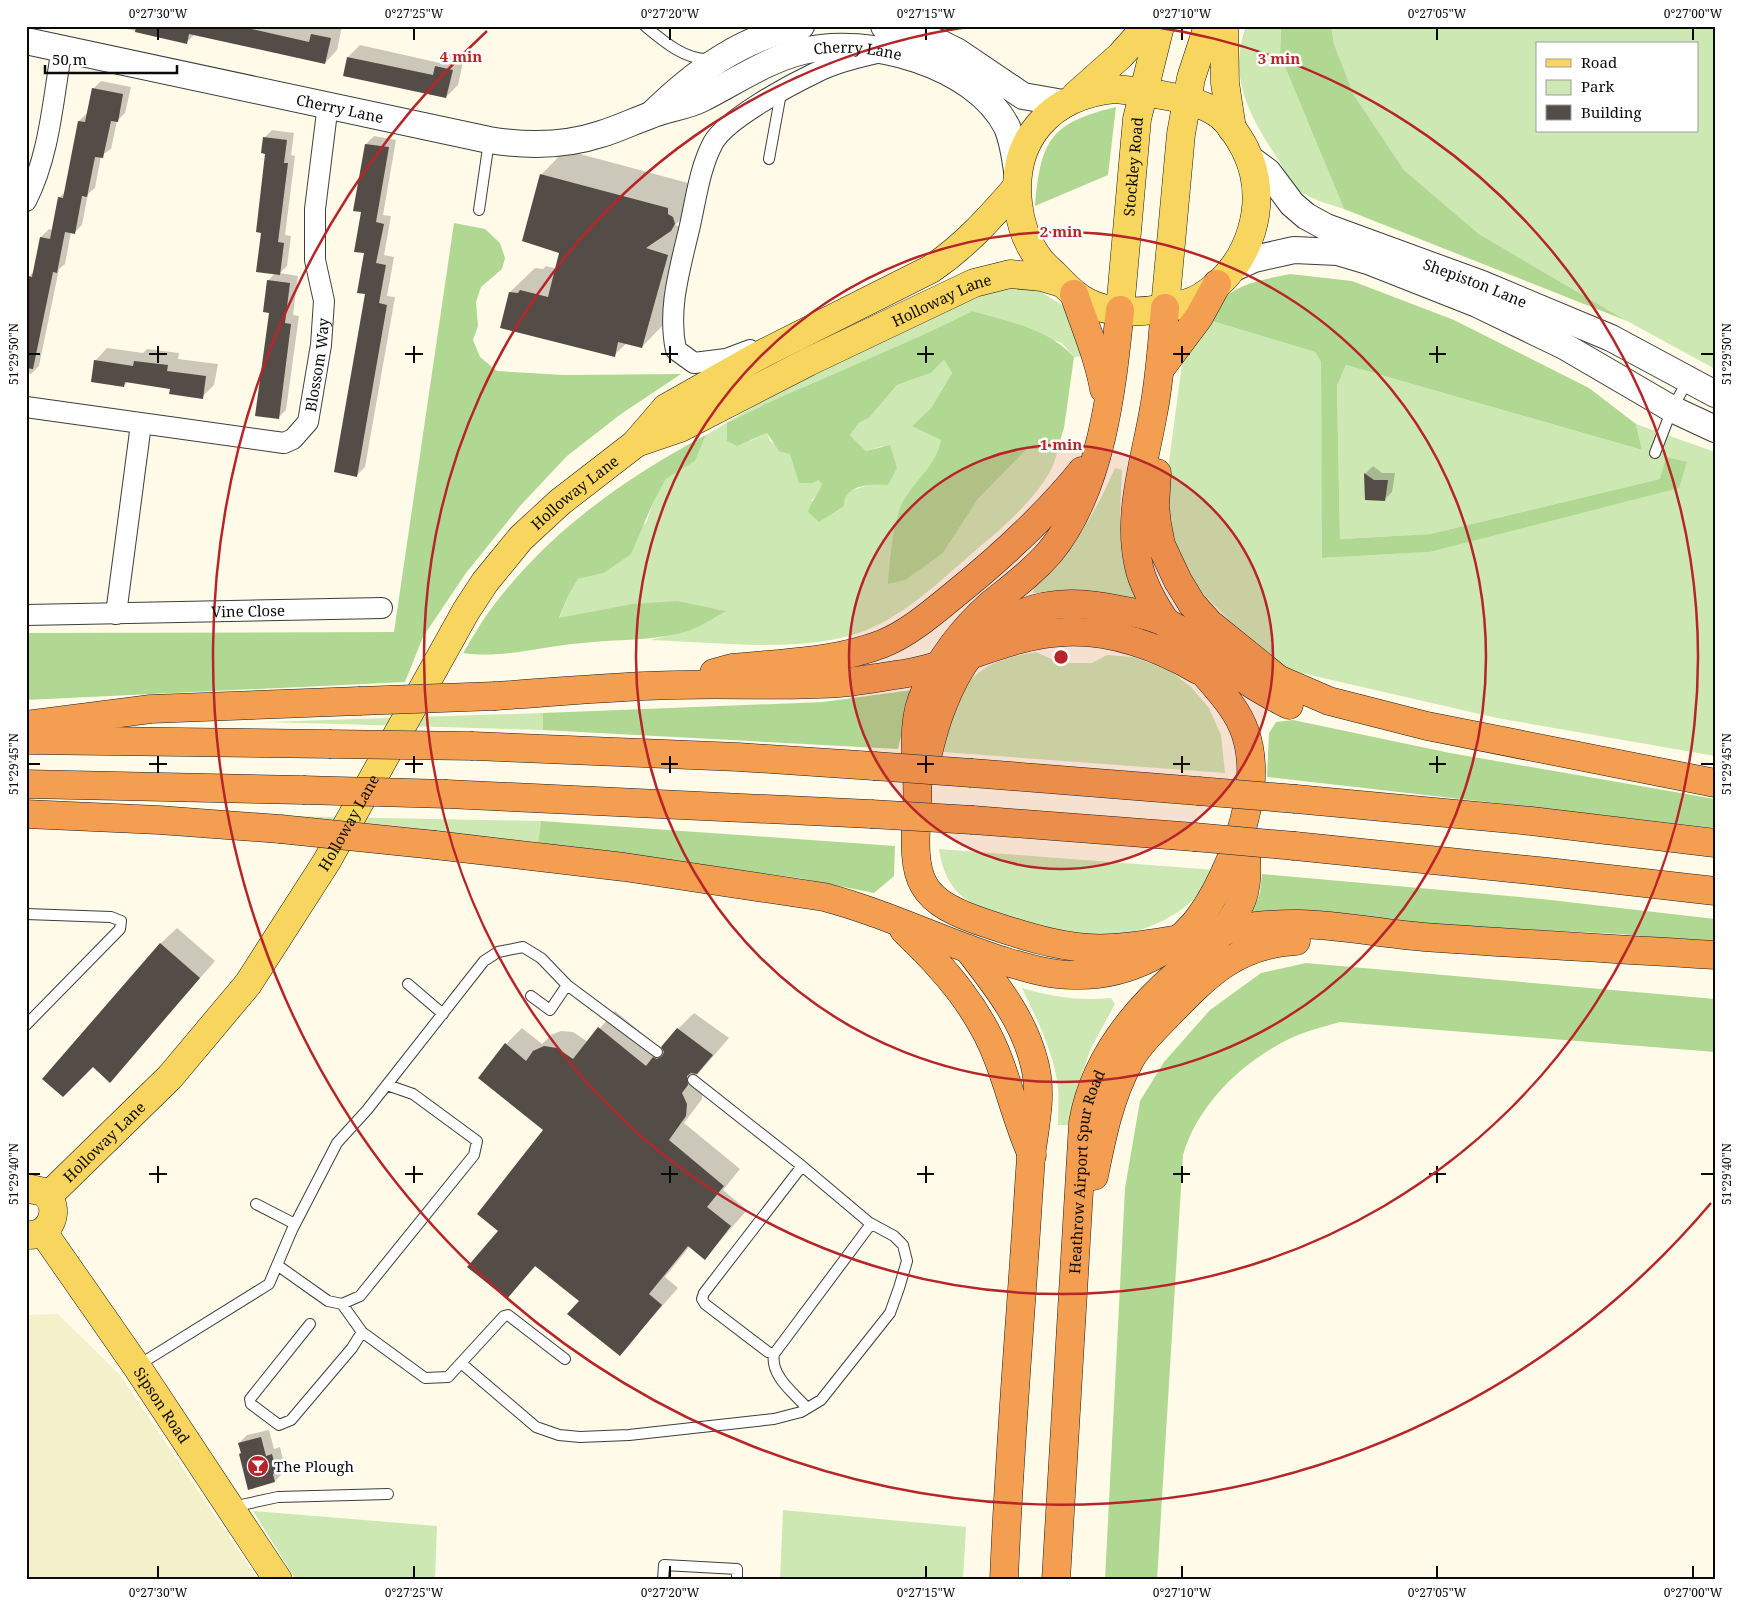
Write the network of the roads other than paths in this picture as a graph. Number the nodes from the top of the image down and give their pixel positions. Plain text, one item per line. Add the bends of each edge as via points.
1 (645, 26) edge
2 (801, 26) edge
3 (1147, 26) edge
4 (1160, 26) edge
5 (1208, 26) edge
6 (1224, 26) edge
7 (885, 38) edge
8 (26, 41) edge
9 (62, 48) junction
10 (720, 59) junction
11 (1143, 92) junction
12 (781, 93) junction
13 (1186, 100) junction
14 (1068, 101) junction
15 (328, 104) junction
16 (652, 114) junction
17 (1232, 129) junction
18 (489, 140) junction
19 (1249, 158) junction
20 (769, 159) dead end
21 (1017, 180) junction
22 (26, 201) edge
23 (479, 210) dead end
24 (1224, 277) junction
25 (1069, 289) junction
26 (1165, 308) junction
27 (1120, 310) junction
28 (833, 320) junction
29 (1159, 370) junction
30 (1688, 380) junction
31 (1715, 394) edge
32 (26, 407) edge
33 (1107, 408) junction
34 (1672, 409) junction
35 (1154, 412) junction
36 (141, 424) junction
37 (1715, 429) edge
38 (635, 444) junction
39 (1655, 453) dead end
40 (1095, 455) junction
41 (382, 608) dead end
42 (116, 614) junction
43 (26, 615) edge
44 (1169, 624) junction
45 (968, 657) junction
46 (938, 667) junction
47 (1206, 675) junction
48 (677, 685) junction
49 (26, 725) edge
50 (1427, 726) junction
51 (26, 740) edge
52 (1715, 783) edge
53 (26, 784) edge
54 (919, 786) junction
55 (26, 814) edge
56 (1244, 818) junction
57 (1715, 843) edge
58 (1715, 891) edge
59 (938, 904) junction
60 (26, 914) edge
61 (894, 920) junction
62 (1221, 932) junction
63 (1404, 935) junction
64 (1182, 938) junction
65 (969, 950) junction
66 (1715, 955) edge
67 (408, 984) dead end
68 (567, 985) junction
69 (530, 996) dead end
70 (443, 1014) junction
71 (26, 1025) edge
72 (657, 1052) dead end
73 (693, 1080) dead end
74 (387, 1085) junction
75 (1032, 1155) junction
76 (802, 1166) junction
77 (37, 1192) edge
78 (256, 1204) dead end
79 (870, 1223) junction
80 (295, 1224) junction
81 (34, 1233) edge
82 (277, 1265) junction
83 (1074, 1268) junction
84 (342, 1304) junction
85 (310, 1324) dead end
86 (362, 1332) junction
87 (774, 1354) junction
88 (565, 1359) dead end
89 (461, 1363) junction
90 (136, 1367) junction
91 (808, 1408) junction
92 (388, 1494) dead end
93 (231, 1508) junction
94 (278, 1580) edge
95 (663, 1580) edge
96 (736, 1580) edge
97 (1004, 1580) edge
98 (1056, 1580) edge

1 - 10 lane via 665,43 686,54 700,60
2 - 10 street, Cherry Lane via 750,42
3 - 14 main road via 1120,56
4 - 11 main road, Stockley Road
5 - 13 main road
6 - 17 main road via 1225,83
7 - 12 street
7 - 14 street, Cherry Lane via 940,43 1023,96
7 - 16 street, Cherry Lane via 851,47 803,51 762,66 689,105
7 - 21 street, Cherry Lane via 903,54 965,84 990,104 1009,134
8 - 9 street, Cherry Lane
9 - 15 street, Cherry Lane
9 - 22 street via 46,143
10 - 16 street, Cherry Lane via 679,88
11 - 13 main road
11 - 14 main road via 1115,89
11 - 27 main road, Stockley Road via 1134,142
12 - 20 lane
12 - 28 street via 732,122 714,142 706,160 672,311 676,350 694,363 712,362
13 - 17 main road via 1217,113
13 - 26 main road
14 - 21 main road via 1049,114 1034,132 1024,151
15 - 18 street, Cherry Lane
15 - 36 street, Blossom Way via 314,209 316,260 324,301 324,320 308,422 293,439 284,443
16 - 18 street, Cherry Lane via 600,135 576,140 517,144
17 - 19 main road
18 - 23 lane
19 - 24 main road via 1257,180 1257,211 1252,232
19 - 30 street, Shepiston Lane via 1268,172 1292,204 1326,227 1482,284 1611,338
21 - 25 main road via 1019,211 1028,242 1036,256
21 - 28 main road, Holloway Lane via 976,234 956,252
24 - 26 main road via 1194,300
24 - 29 highway
24 - 34 street, Shepiston Lane via 1254,259 1294,250 1338,252 1368,260 1468,300 1564,346
25 - 27 main road via 1087,302
25 - 33 highway via 1100,366
25 - 38 main road, Holloway Lane via 1042,277 1010,274 974,283 808,362 680,428
26 - 27 main road
26 - 29 highway
27 - 33 highway
28 - 38 main road, Holloway Lane via 760,355 666,408
29 - 35 highway
30 - 31 street, Shepiston Lane
30 - 34 lane
32 - 36 street, Blossom Way
33 - 40 highway
34 - 37 street, Shepiston Lane
34 - 39 lane
35 - 44 highway via 1138,496 1136,548 1139,569 1149,595
35 - 50 highway via 1158,448 1155,506 1161,545 1192,604 1256,664 1303,691 1329,701
36 - 42 street
38 - 77 main road, Holloway Lane via 539,520 520,538 485,582 448,640 326,861 248,984 170,1077
40 - 46 highway via 1087,486 1052,549 1028,575 962,632
40 - 48 highway via 1052,507 1019,540 909,630 883,644 851,654 732,668
41 - 42 street, Vine Close
42 - 43 street, Vine Close
44 - 45 highway via 1088,605 1061,603 1036,607 1005,622
44 - 47 highway
44 - 50 highway via 1190,636 1254,686 1313,715 1360,726
45 - 46 highway
45 - 47 highway via 1025,637 1084,632 1118,638 1173,655
45 - 54 highway via 942,707
46 - 48 highway via 838,683
46 - 54 highway via 918,713 915,745
47 - 56 highway via 1232,707 1246,734 1250,771
48 - 49 highway, bridge via 496,696 151,709
50 - 52 highway
51 - 57 highway, bridge via 473,746 728,757 1296,799 1531,821
53 - 58 highway, bridge via 447,794 973,820 1295,846
54 - 59 highway via 916,861 924,886
55 - 61 highway, bridge via 280,829 624,867 789,891 852,904
56 - 62 highway, Heathrow Airport Spur Road via 1245,889 1238,910
56 - 64 highway via 1219,887 1202,917
59 - 64 highway via 974,920 1064,945 1114,948
59 - 65 highway
60 - 71 lane via 111,917 121,921 120,929
61 - 65 highway
61 - 75 highway via 944,969 962,992 999,1060 1018,1124
62 - 63 highway via 1302,924
62 - 64 highway
62 - 83 highway, Heathrow Airport Spur Road via 1154,994 1128,1024 1099,1072 1086,1104 1083,1122
63 - 66 highway
63 - 83 highway via 1265,944 1218,967 1186,997 1130,1059 1116,1090 1104,1128
64 - 65 highway via 1134,966 1092,975 1072,976 1030,969
65 - 75 highway via 1008,1001 1032,1054 1039,1095
67 - 70 lane
68 - 69 lane via 550,1010
68 - 70 lane via 541,958 523,947 498,952 484,961
68 - 72 lane
70 - 74 lane
73 - 76 lane
74 - 80 lane via 337,1143
74 - 84 lane via 413,1094 476,1140 474,1155 360,1296
75 - 97 highway
76 - 79 lane
76 - 87 lane via 704,1292 702,1299
77 - 81 main road via 54,1211 53,1219
78 - 80 lane
79 - 87 lane via 870,1228
79 - 91 lane via 903,1245 907,1261 899,1288 890,1313 821,1400
80 - 82 lane
81 - 90 main road, Sipson Road
82 - 84 lane via 328,1301
82 - 90 lane via 269,1284
83 - 98 highway, Heathrow Airport Spur Road
84 - 86 lane
85 - 86 lane via 250,1398 251,1404 279,1425 291,1420
86 - 89 lane via 425,1378 448,1377
87 - 91 lane via 772,1363 777,1373
88 - 89 lane via 508,1315
89 - 91 lane via 536,1427 580,1437 629,1435 774,1419
90 - 93 main road, Sipson Road
92 - 93 lane via 278,1497
93 - 94 main road, Sipson Road
95 - 96 lane via 664,1565 737,1568

